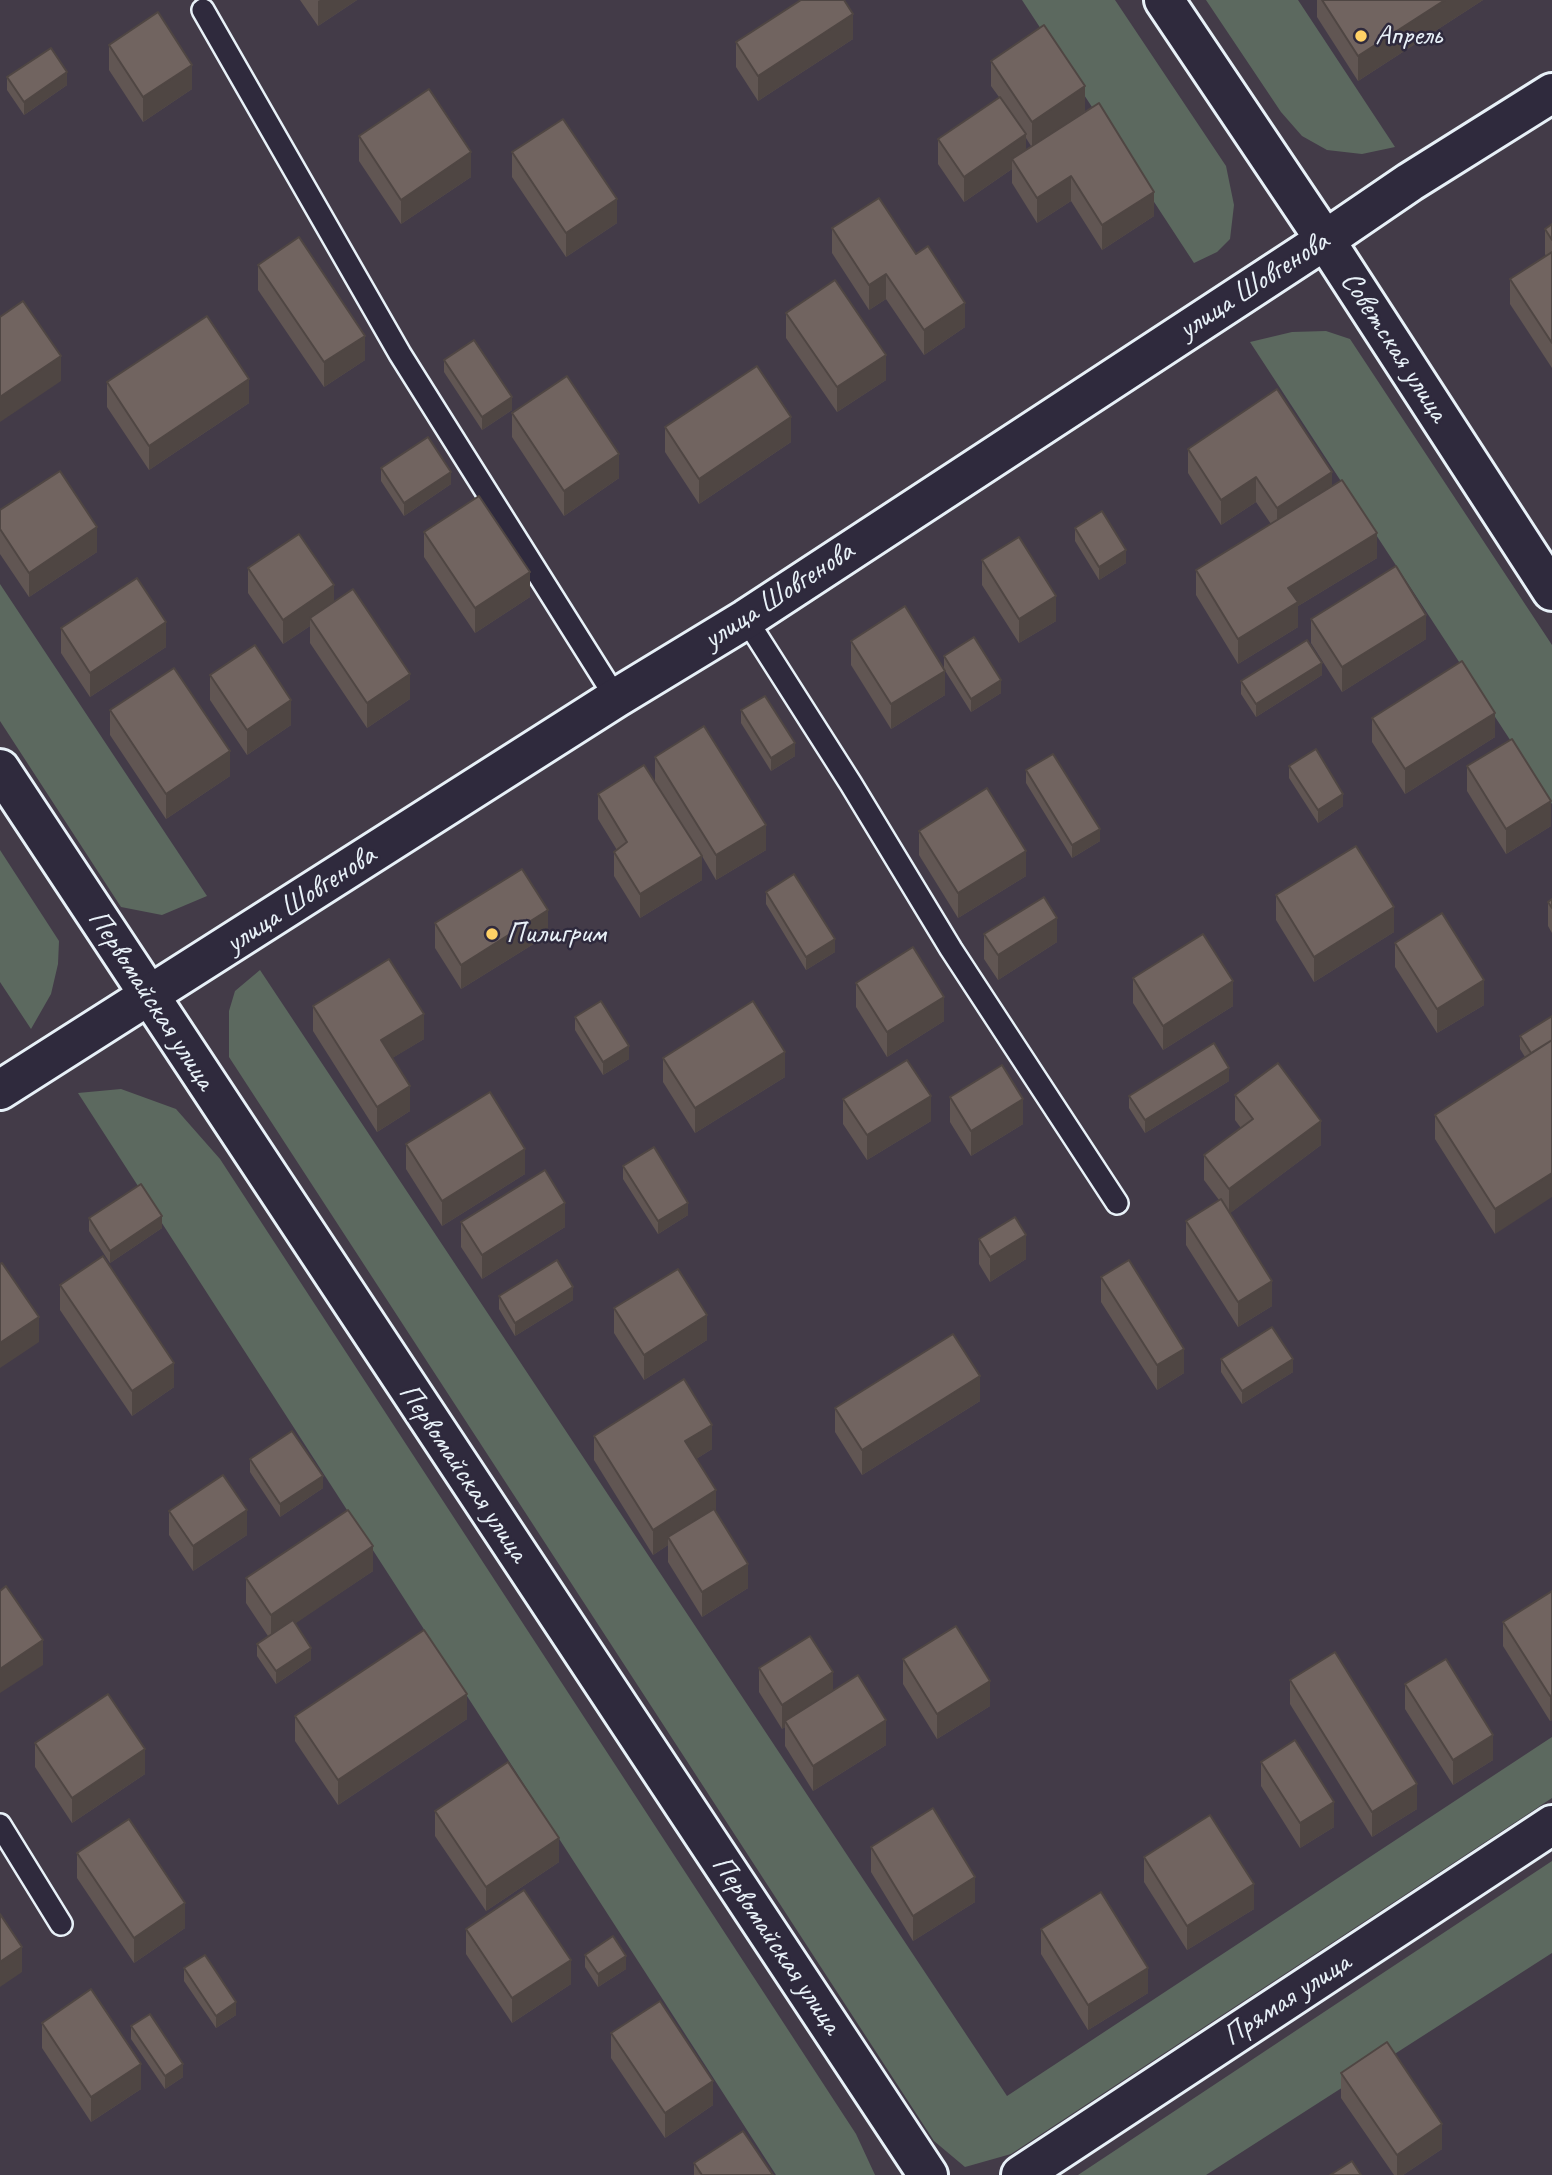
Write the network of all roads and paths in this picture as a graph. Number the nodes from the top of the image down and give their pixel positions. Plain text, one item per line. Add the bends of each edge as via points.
1 (1164, 0) edge
2 (203, 10) dead end
3 (1552, 93) edge
4 (1325, 240) junction
5 (1552, 591) edge
6 (746, 619) junction
7 (616, 698) junction
8 (0, 769) edge
9 (149, 997) junction
10 (0, 1090) edge
11 (1117, 1203) dead end
12 (0, 1825) edge
13 (1552, 1825) edge
14 (61, 1924) dead end
15 (928, 2175) edge
16 (1021, 2175) edge

1 - 4 street, Советская улица
2 - 7 lane via 400,354
3 - 4 street, улица Шовгенова
4 - 5 street, Советская улица
4 - 6 street, улица Шовгенова
6 - 7 street, улица Шовгенова
6 - 11 lane via 951,950
7 - 9 street, улица Шовгенова
8 - 9 street, Первомайская улица
9 - 10 street, улица Шовгенова
9 - 15 street, Первомайская улица
12 - 14 lane
13 - 16 street, Прямая улица

